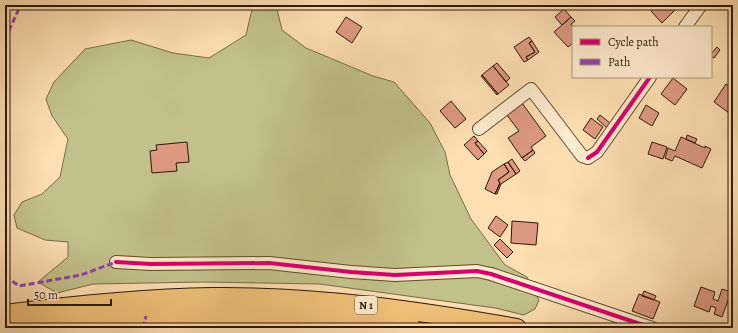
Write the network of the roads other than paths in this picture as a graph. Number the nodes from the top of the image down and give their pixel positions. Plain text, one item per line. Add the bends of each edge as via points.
1 (701, 5) edge
2 (687, 26) edge
3 (649, 78) edge
4 (479, 129) dead end
5 (116, 262) dead end
6 (81, 304) junction
7 (5, 308) edge
8 (5, 314) edge
9 (118, 318) junction
10 (18, 328) edge
11 (68, 328) edge
12 (412, 328) edge
13 (517, 328) edge
14 (652, 328) edge

1 - 2 street
3 - 4 street via 597,152 588,158 582,156 531,89
5 - 14 street via 269,263 395,275 477,271
6 - 7 street
6 - 8 highway, N 1
6 - 13 highway, N 1 via 213,297 312,300 372,305
9 - 10 highway, N 1
9 - 11 street
9 - 12 highway, N 1 via 168,315 303,317

